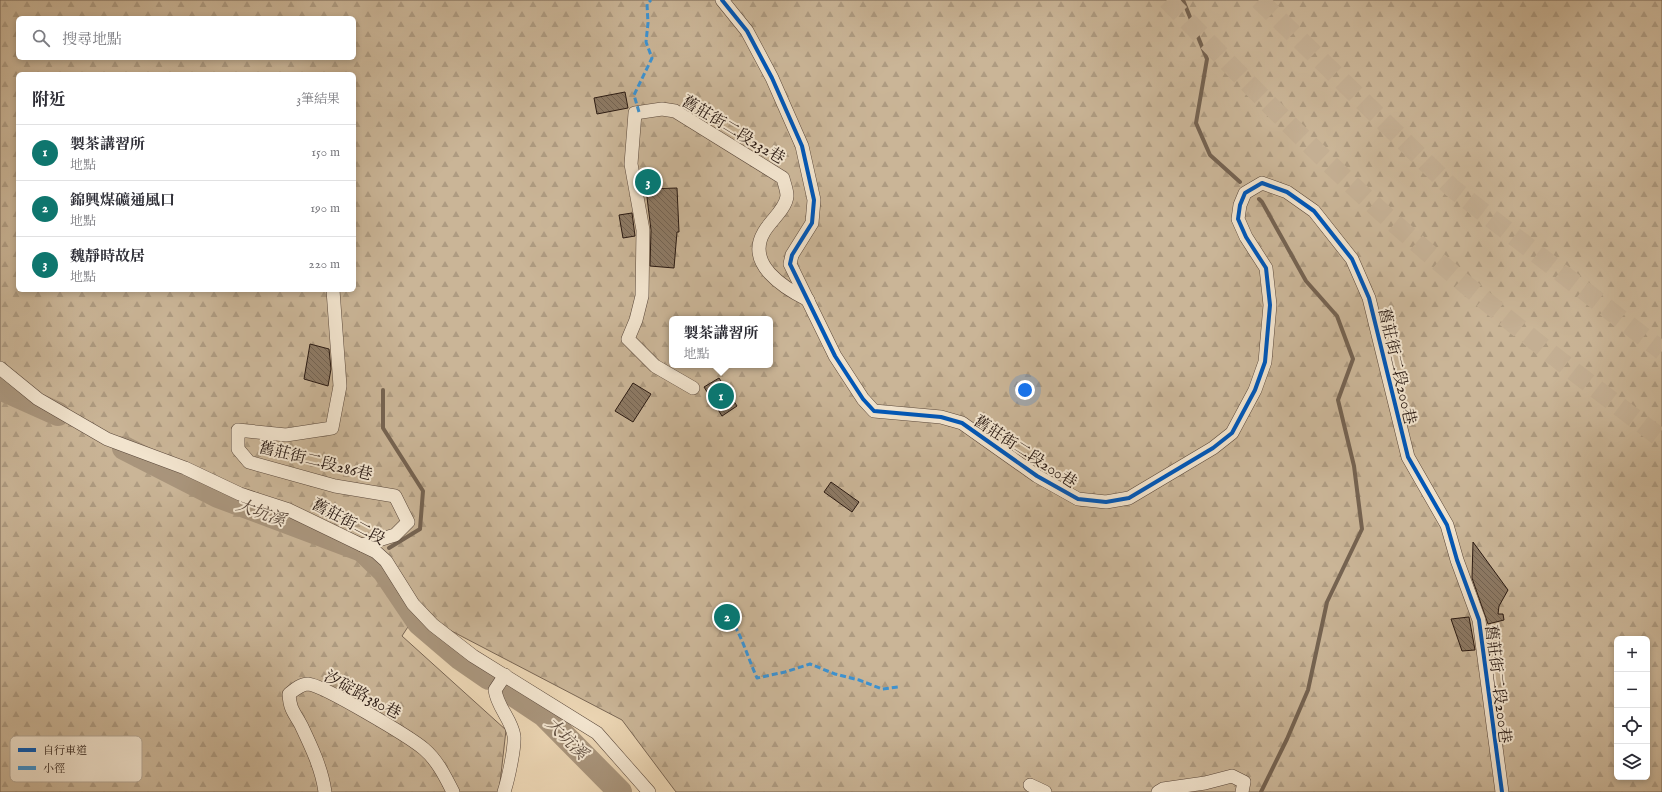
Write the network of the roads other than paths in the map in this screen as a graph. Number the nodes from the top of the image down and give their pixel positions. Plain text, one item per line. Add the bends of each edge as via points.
1 (722, 0) edge
2 (333, 292) edge
3 (808, 300) junction
4 (0, 368) edge
5 (693, 388) dead end
6 (362, 545) junction
7 (505, 675) junction
8 (1030, 785) dead end
9 (325, 792) edge
10 (453, 792) edge
11 (504, 792) edge
12 (648, 792) edge
13 (1045, 792) edge
14 (1158, 792) edge
15 (1242, 792) edge
16 (1502, 792) edge

1 - 3 street via 747,31 772,78 802,146 814,200 812,223 792,255 790,264
2 - 6 street, 舊莊街二段286巷 via 340,386 332,428 286,435 238,430 238,449 249,462 335,486 395,496 408,522 395,535
3 - 5 street, 舊莊街二段232巷 via 786,289 770,275 762,261 760,244 764,232 778,216 787,196 783,178 675,111 662,109 634,113 631,164 643,230 642,296 628,339 655,366
3 - 16 street, 舊莊街二段200巷 via 835,356 863,399 874,411 940,417 962,422 1038,476 1078,499 1106,502 1129,498 1232,434 1255,390 1265,362 1270,305 1266,268 1238,219 1245,193 1262,183 1287,192 1314,211 1352,260 1369,298 1408,457 1447,525 1479,620
4 - 6 street, 舊莊街二段 via 38,399 107,439 185,468 240,494 289,510
6 - 7 street, 舊莊街二段 via 386,561 413,604 433,625 474,656
7 - 11 street via 495,690 497,701 514,736 509,777
7 - 12 street, 舊莊街二段 via 597,733
8 - 13 street
9 - 10 street, 汐碇路380巷 via 314,754 290,707 289,694 296,688 308,684 364,712 423,748 436,762
14 - 15 street via 1162,789 1232,776 1244,782

